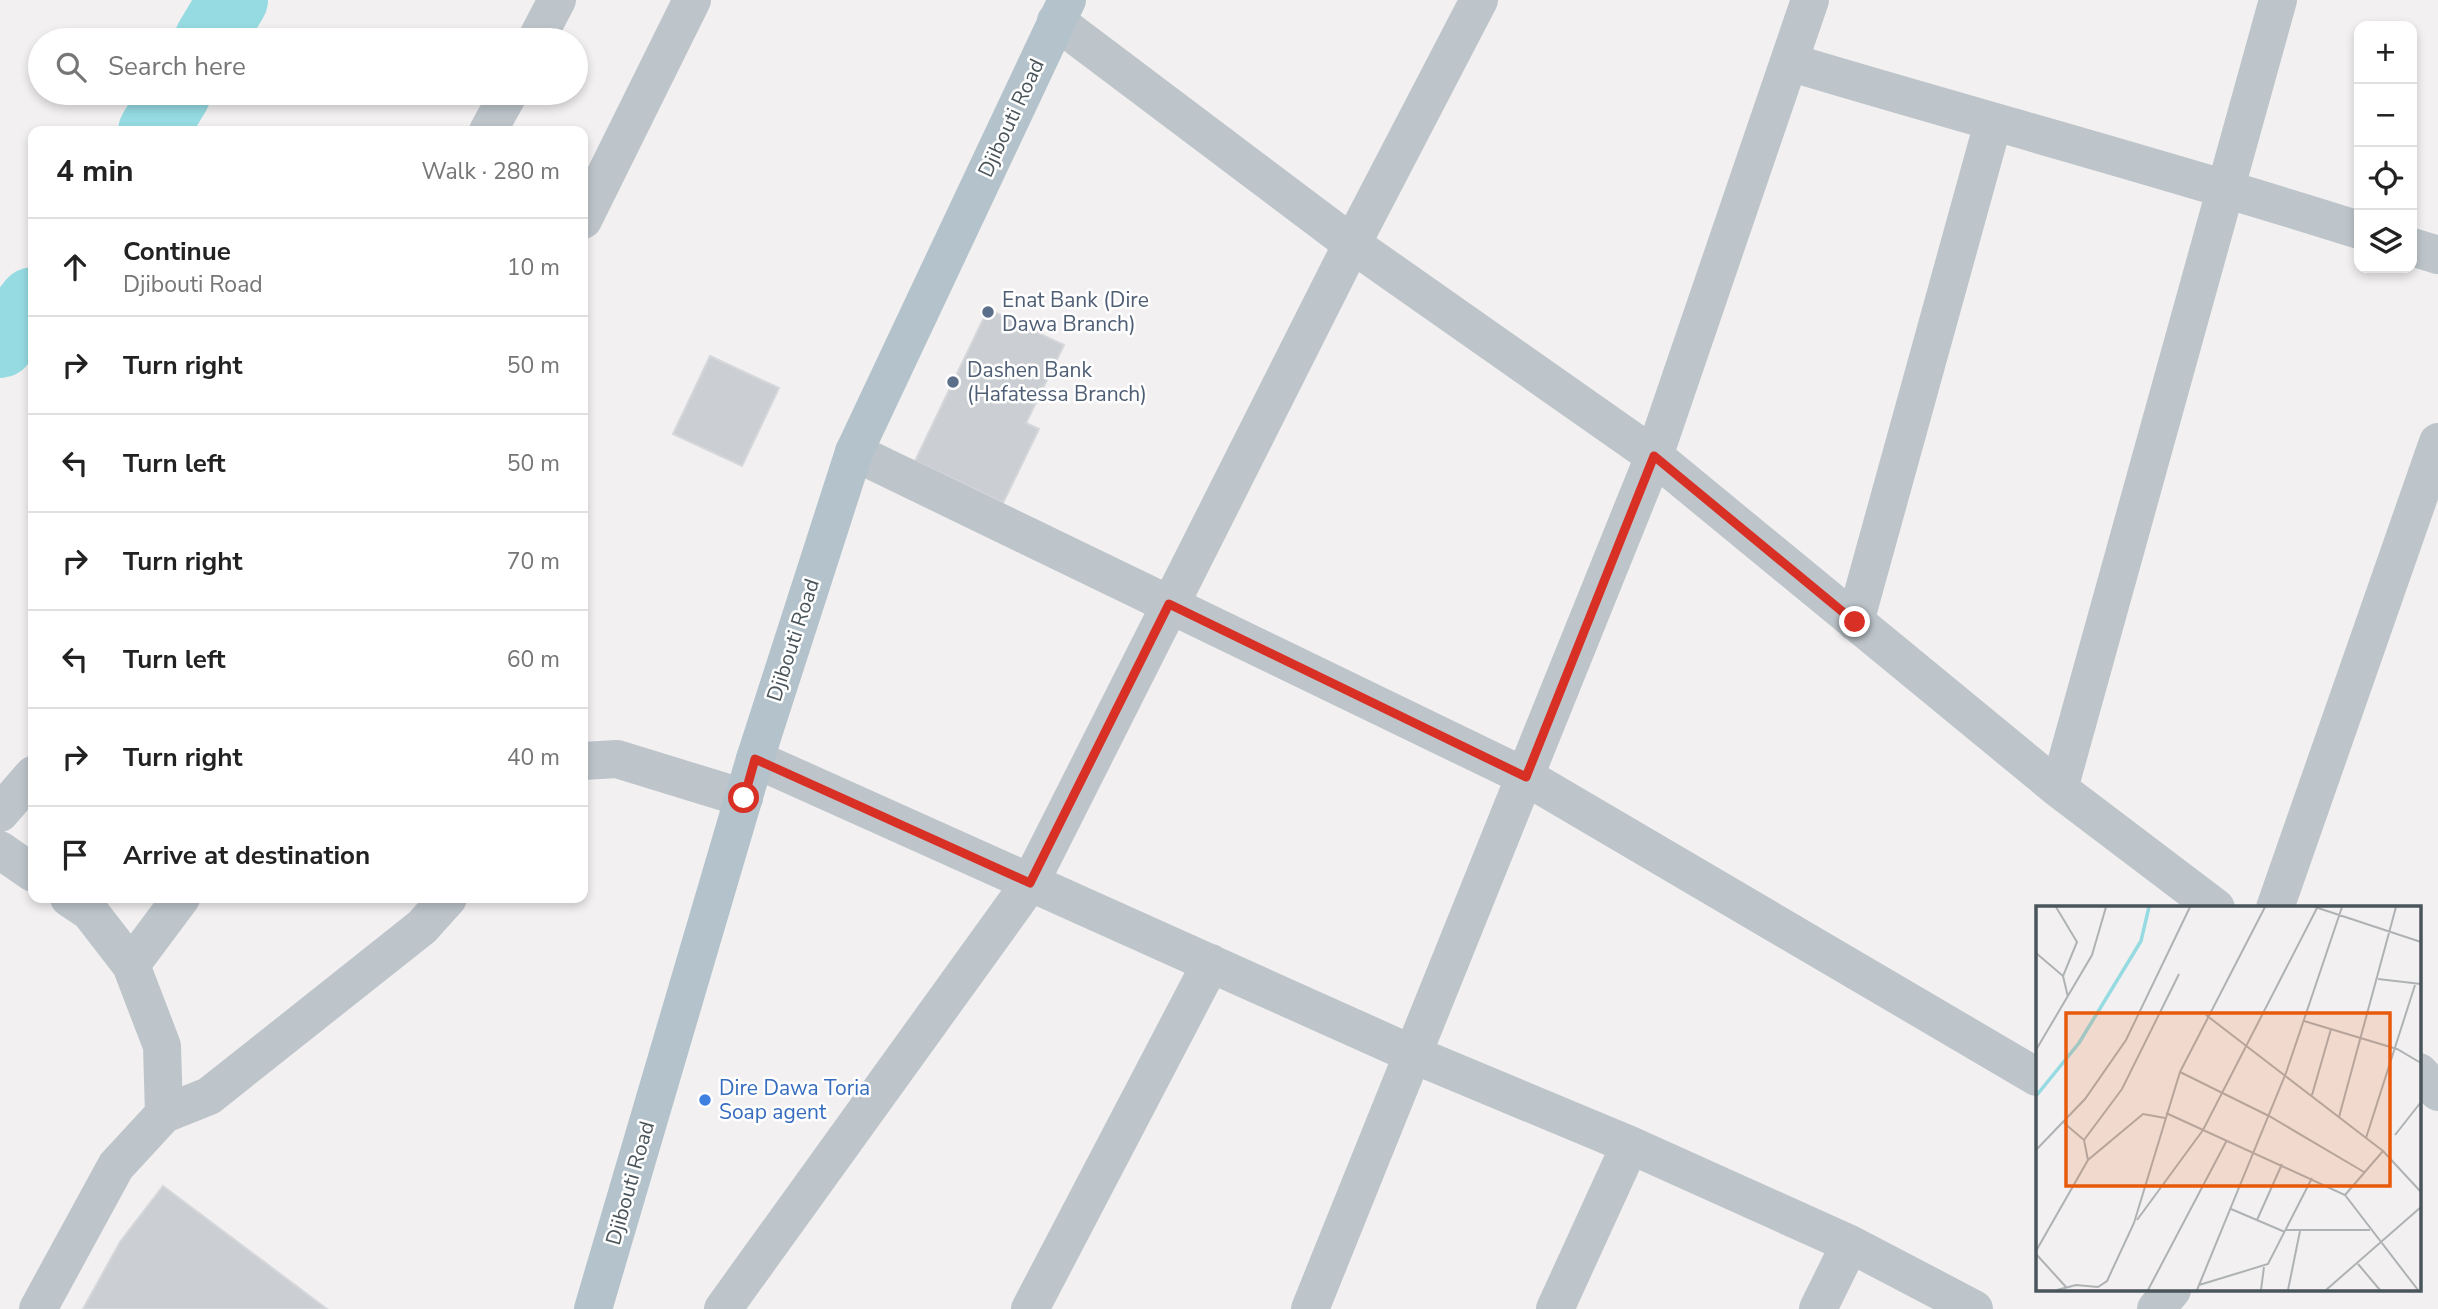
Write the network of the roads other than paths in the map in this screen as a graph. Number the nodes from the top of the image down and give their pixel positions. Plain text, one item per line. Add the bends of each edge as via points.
1 (557, 0) edge
2 (692, 0) edge
3 (1479, 0) edge
4 (1810, 0) edge
5 (2278, 0) edge
6 (1062, 11) edge
7 (542, 28) edge
8 (1789, 62) junction
9 (502, 105) edge
10 (1993, 123) junction
11 (491, 126) edge
12 (2224, 187) junction
13 (588, 210) edge
14 (2354, 228) edge
15 (1352, 244) junction
16 (2417, 249) edge
17 (2438, 256) edge
18 (2438, 442) edge
19 (854, 452) junction
20 (1654, 456) junction
21 (1169, 604) junction
22 (1855, 622) junction
23 (755, 759) junction
24 (588, 761) edge
25 (1526, 777) junction
26 (28, 781) edge
27 (2059, 789) junction
28 (744, 798) junction
29 (0, 813) edge
30 (0, 850) edge
31 (28, 870) edge
32 (1030, 883) junction
33 (76, 903) edge
34 (177, 903) edge
35 (444, 903) edge
36 (2213, 906) edge
37 (2276, 906) edge
38 (1211, 963) junction
39 (131, 965) junction
40 (1412, 1054) junction
41 (2420, 1073) edge
42 (2036, 1076) edge
43 (2438, 1093) edge
44 (164, 1114) junction
45 (1630, 1145) junction
46 (1850, 1244) junction
47 (2170, 1292) edge
48 (38, 1309) edge
49 (593, 1309) edge
50 (723, 1309) edge
51 (1030, 1309) edge
52 (1310, 1309) edge
53 (1555, 1309) edge
54 (1818, 1309) edge
55 (1974, 1309) edge
56 (2156, 1309) edge

1 - 7 street
2 - 13 street
3 - 15 street
4 - 8 street
5 - 12 street
6 - 15 street
6 - 19 main road, Djibouti Road
8 - 10 street
8 - 20 street
9 - 11 street
10 - 12 street
10 - 22 street
12 - 14 street
12 - 27 street
15 - 20 street
15 - 21 street
16 - 17 street
18 - 37 street
19 - 21 street
19 - 23 main road, Djibouti Road
20 - 22 street
20 - 25 street
21 - 25 street
21 - 32 street
22 - 27 street
23 - 28 main road, Djibouti Road
23 - 32 street
24 - 28 street via 617,759
25 - 40 street
25 - 42 street
26 - 29 street
27 - 36 street
28 - 49 main road, Djibouti Road
30 - 31 street
32 - 38 street
32 - 50 street
33 - 39 street via 90,912
34 - 39 street
35 - 44 street via 422,927 209,1096
38 - 40 street
38 - 51 street
39 - 44 street via 162,1046
40 - 45 street
40 - 52 street
41 - 43 street
44 - 48 street via 116,1166
45 - 46 street
45 - 53 street
46 - 54 street
46 - 55 street
47 - 56 street

